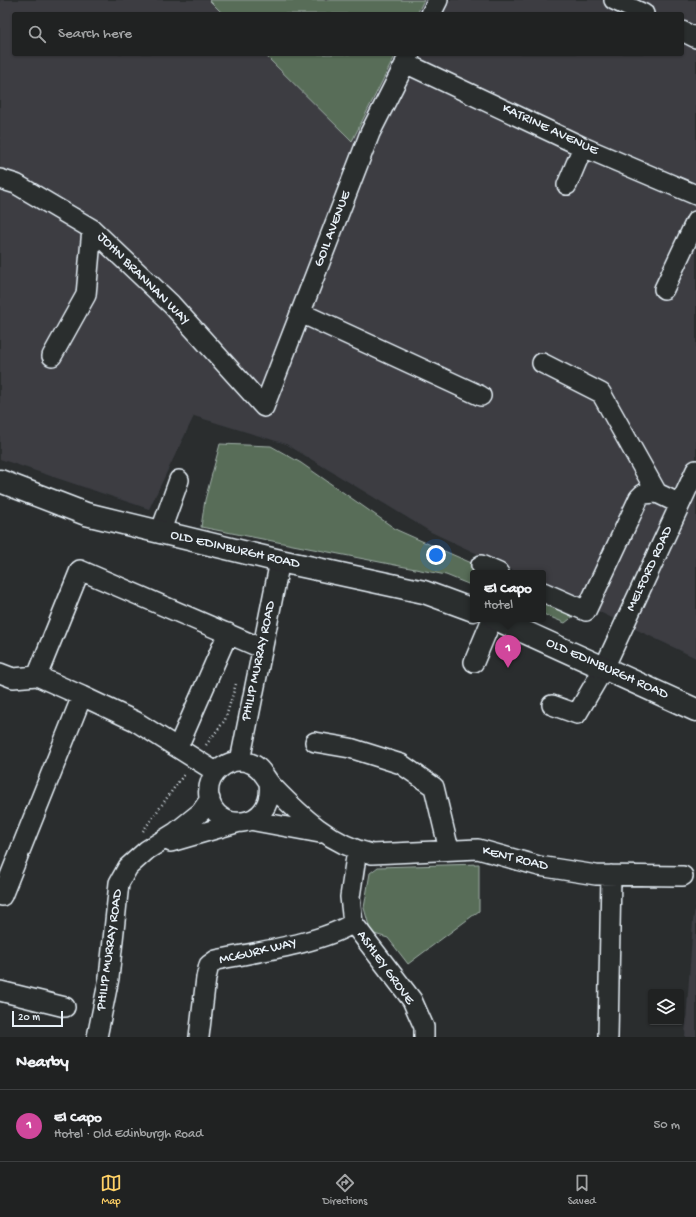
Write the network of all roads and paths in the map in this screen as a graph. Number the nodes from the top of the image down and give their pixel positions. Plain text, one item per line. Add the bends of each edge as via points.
1 (438, 0) edge
2 (614, 0) edge
3 (432, 12) edge
4 (640, 12) edge
5 (684, 32) edge
6 (696, 38) edge
7 (408, 58) edge
8 (583, 146) junction
9 (0, 179) edge
10 (567, 185) dead end
11 (696, 195) edge
12 (696, 221) edge
13 (92, 229) junction
14 (664, 289) dead end
15 (300, 313) junction
16 (52, 356) dead end
17 (542, 362) dead end
18 (481, 396) dead end
19 (264, 407) joint
20 (696, 470) edge
21 (179, 480) dead end
22 (0, 481) edge
23 (657, 493) junction
24 (680, 504) junction
25 (160, 533) junction
26 (280, 561) junction
27 (481, 565) dead end
28 (492, 570) edge
29 (546, 593) edge
30 (470, 609) edge
31 (491, 622) edge
32 (503, 622) edge
33 (228, 634) junction
34 (261, 648) junction
35 (474, 662) dead end
36 (604, 668) junction
37 (0, 673) edge
38 (38, 676) junction
39 (82, 696) junction
40 (552, 705) dead end
41 (696, 710) edge
42 (315, 742) dead end
43 (178, 747) junction
44 (240, 761) junction
45 (216, 772) junction
46 (269, 783) junction
47 (210, 799) junction
48 (245, 821) junction
49 (327, 834) junction
50 (147, 850) junction
51 (357, 850) junction
52 (448, 850) junction
53 (611, 875) junction
54 (683, 876) dead end
55 (2, 896) dead end
56 (353, 923) junction
57 (0, 991) edge
58 (65, 1007) dead end
59 (98, 1037) edge
60 (199, 1037) edge
61 (424, 1037) edge
62 (608, 1037) edge

1 - 3 street
2 - 4 street
5 - 6 street
7 - 8 street, KATRINE AVENUE
7 - 15 street, GOIL AVENUE via 370,133
8 - 10 street
8 - 11 street, KATRINE AVENUE
9 - 13 street, JOHN BRANNAN WAY via 16,184
12 - 14 street
13 - 16 street via 86,294
13 - 19 street, JOHN BRANNAN WAY via 171,304
15 - 18 street
15 - 19 street, GOIL AVENUE
17 - 23 street via 601,393
20 - 24 street, MELFORD ROAD
21 - 25 street
22 - 25 main road, OLD EDINBURGH ROAD via 86,514
23 - 24 street
23 - 29 street via 643,494 639,498 586,611
24 - 36 street, MELFORD ROAD
25 - 26 main road, OLD EDINBURGH ROAD
26 - 30 main road, OLD EDINBURGH ROAD via 424,592
26 - 34 street, PHILIP MURRAY ROAD
27 - 28 street
31 - 35 street
32 - 36 main road, OLD EDINBURGH ROAD
33 - 34 street
33 - 38 street via 80,570
33 - 43 street
34 - 44 street, PHILIP MURRAY ROAD
36 - 40 street, MELFORD ROAD via 577,714
36 - 41 main road, OLD EDINBURGH ROAD
37 - 38 street via 13,678
38 - 39 street
39 - 43 street via 135,721
39 - 55 street
42 - 52 street via 350,748 401,764 434,787
43 - 45 street
44 - 45 street via 224,765
44 - 46 street via 260,769
45 - 47 street via 209,787
46 - 48 street, PHILIP MURRAY ROAD via 270,793 266,807 259,816
46 - 49 street, KENT ROAD via 299,815
47 - 48 street via 217,813 226,819
47 - 50 street, PHILIP MURRAY ROAD via 201,812
48 - 49 street, KENT ROAD
48 - 50 street, PHILIP MURRAY ROAD via 192,834
49 - 51 street, KENT ROAD
50 - 59 street, PHILIP MURRAY ROAD via 128,867 119,883 109,978
51 - 52 street, KENT ROAD via 372,854
51 - 56 street, ASHLEY GROVE via 350,897
52 - 53 street, KENT ROAD via 478,849 539,866
53 - 54 street, KENT ROAD
53 - 62 street
56 - 60 street, MCGURK WAY via 342,930 292,944 216,960 209,965
56 - 61 street, ASHLEY GROVE via 412,1000 424,1027
57 - 58 street

